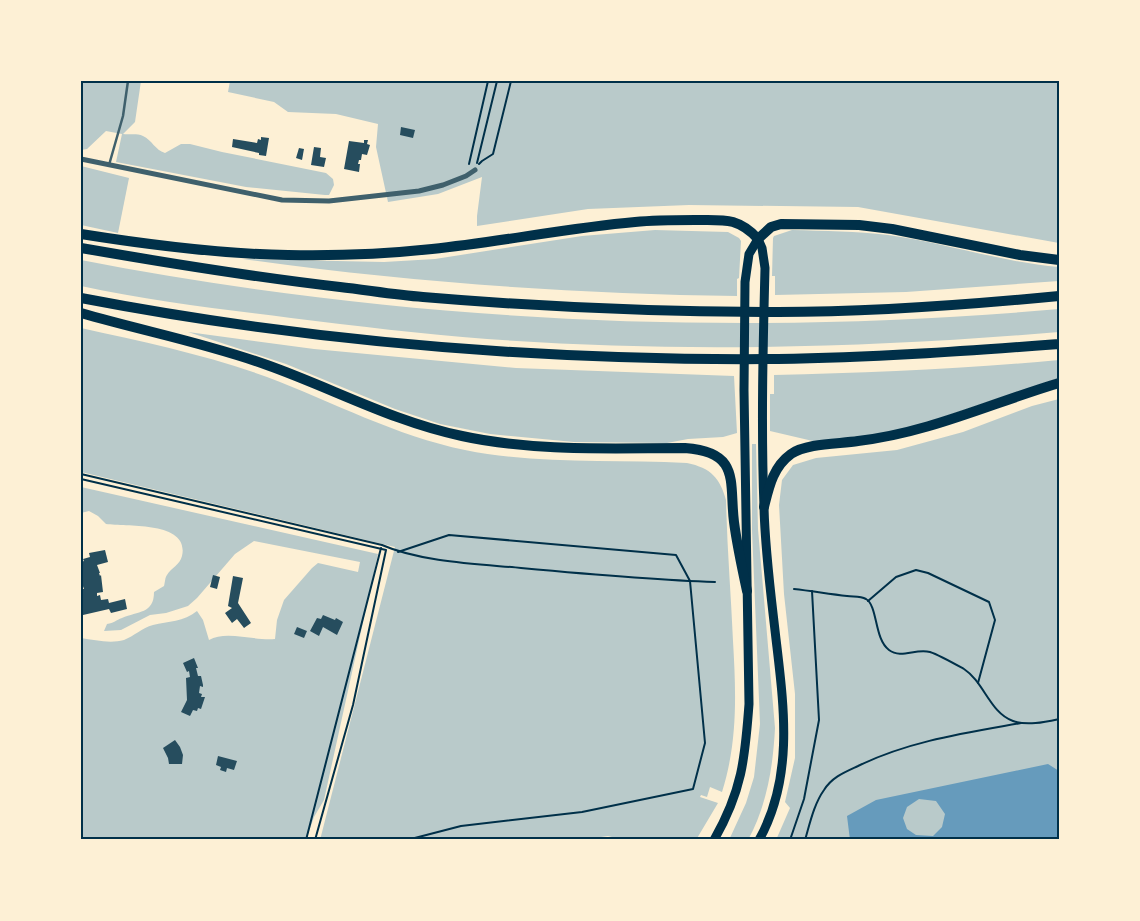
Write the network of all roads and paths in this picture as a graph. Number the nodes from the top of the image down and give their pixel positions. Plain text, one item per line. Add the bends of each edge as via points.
1 (128, 81) edge
2 (488, 81) edge
3 (497, 81) edge
4 (511, 81) edge
5 (81, 159) edge
6 (109, 165) junction
7 (475, 170) junction
8 (466, 176) junction
9 (81, 234) edge
10 (758, 239) junction
11 (81, 248) edge
12 (1059, 260) edge
13 (1059, 296) edge
14 (81, 298) edge
15 (81, 313) edge
16 (1059, 344) edge
17 (1059, 383) edge
18 (81, 474) edge
19 (81, 479) edge
20 (764, 507) junction
21 (382, 545) junction
22 (381, 549) junction
23 (398, 552) junction
24 (690, 581) junction
25 (716, 582) dead end
26 (794, 589) dead end
27 (747, 591) junction
28 (812, 591) junction
29 (868, 601) junction
30 (978, 683) junction
31 (1059, 719) edge
32 (1022, 723) junction
33 (306, 840) edge
34 (315, 840) edge
35 (407, 840) edge
36 (714, 840) edge
37 (760, 840) edge
38 (790, 840) edge
39 (805, 840) edge

1 - 6 lane via 123,116
2 - 8 path
3 - 7 path
4 - 7 path via 494,154
5 - 6 street
6 - 8 street via 282,200 371,198 419,191
7 - 8 street
9 - 10 highway via 218,252 288,256 432,249 648,220 731,221
10 - 12 highway via 771,227 781,224 859,225 914,232 1000,252
10 - 20 main road via 764,258
10 - 27 main road via 749,254 746,282
11 - 13 highway via 275,279 421,297 562,307 778,312 977,304
14 - 16 highway via 328,336 611,357 778,359 889,356
15 - 27 highway via 234,354 394,416 462,436 526,445 685,448 711,453 719,458 731,475 734,521
17 - 20 highway via 933,425 866,440 802,448 786,458 773,474
18 - 21 path
19 - 22 path
20 - 37 main road via 783,690 784,732 780,780
21 - 22 path
21 - 23 path
22 - 33 path
22 - 34 path via 386,550 353,706
23 - 24 path via 488,565
23 - 24 path via 449,535 676,555
24 - 25 path
24 - 35 path via 705,743 693,789 582,812 461,826
26 - 28 path
27 - 36 main road via 749,704 746,753 736,794
28 - 29 path via 860,597
28 - 38 path via 819,720 804,800
29 - 30 path via 888,650 900,654 930,652 963,668
29 - 30 path via 896,577 916,570 989,602 995,620
30 - 32 path via 1001,714
31 - 32 path
32 - 39 path via 928,741 880,755 836,776 824,789

